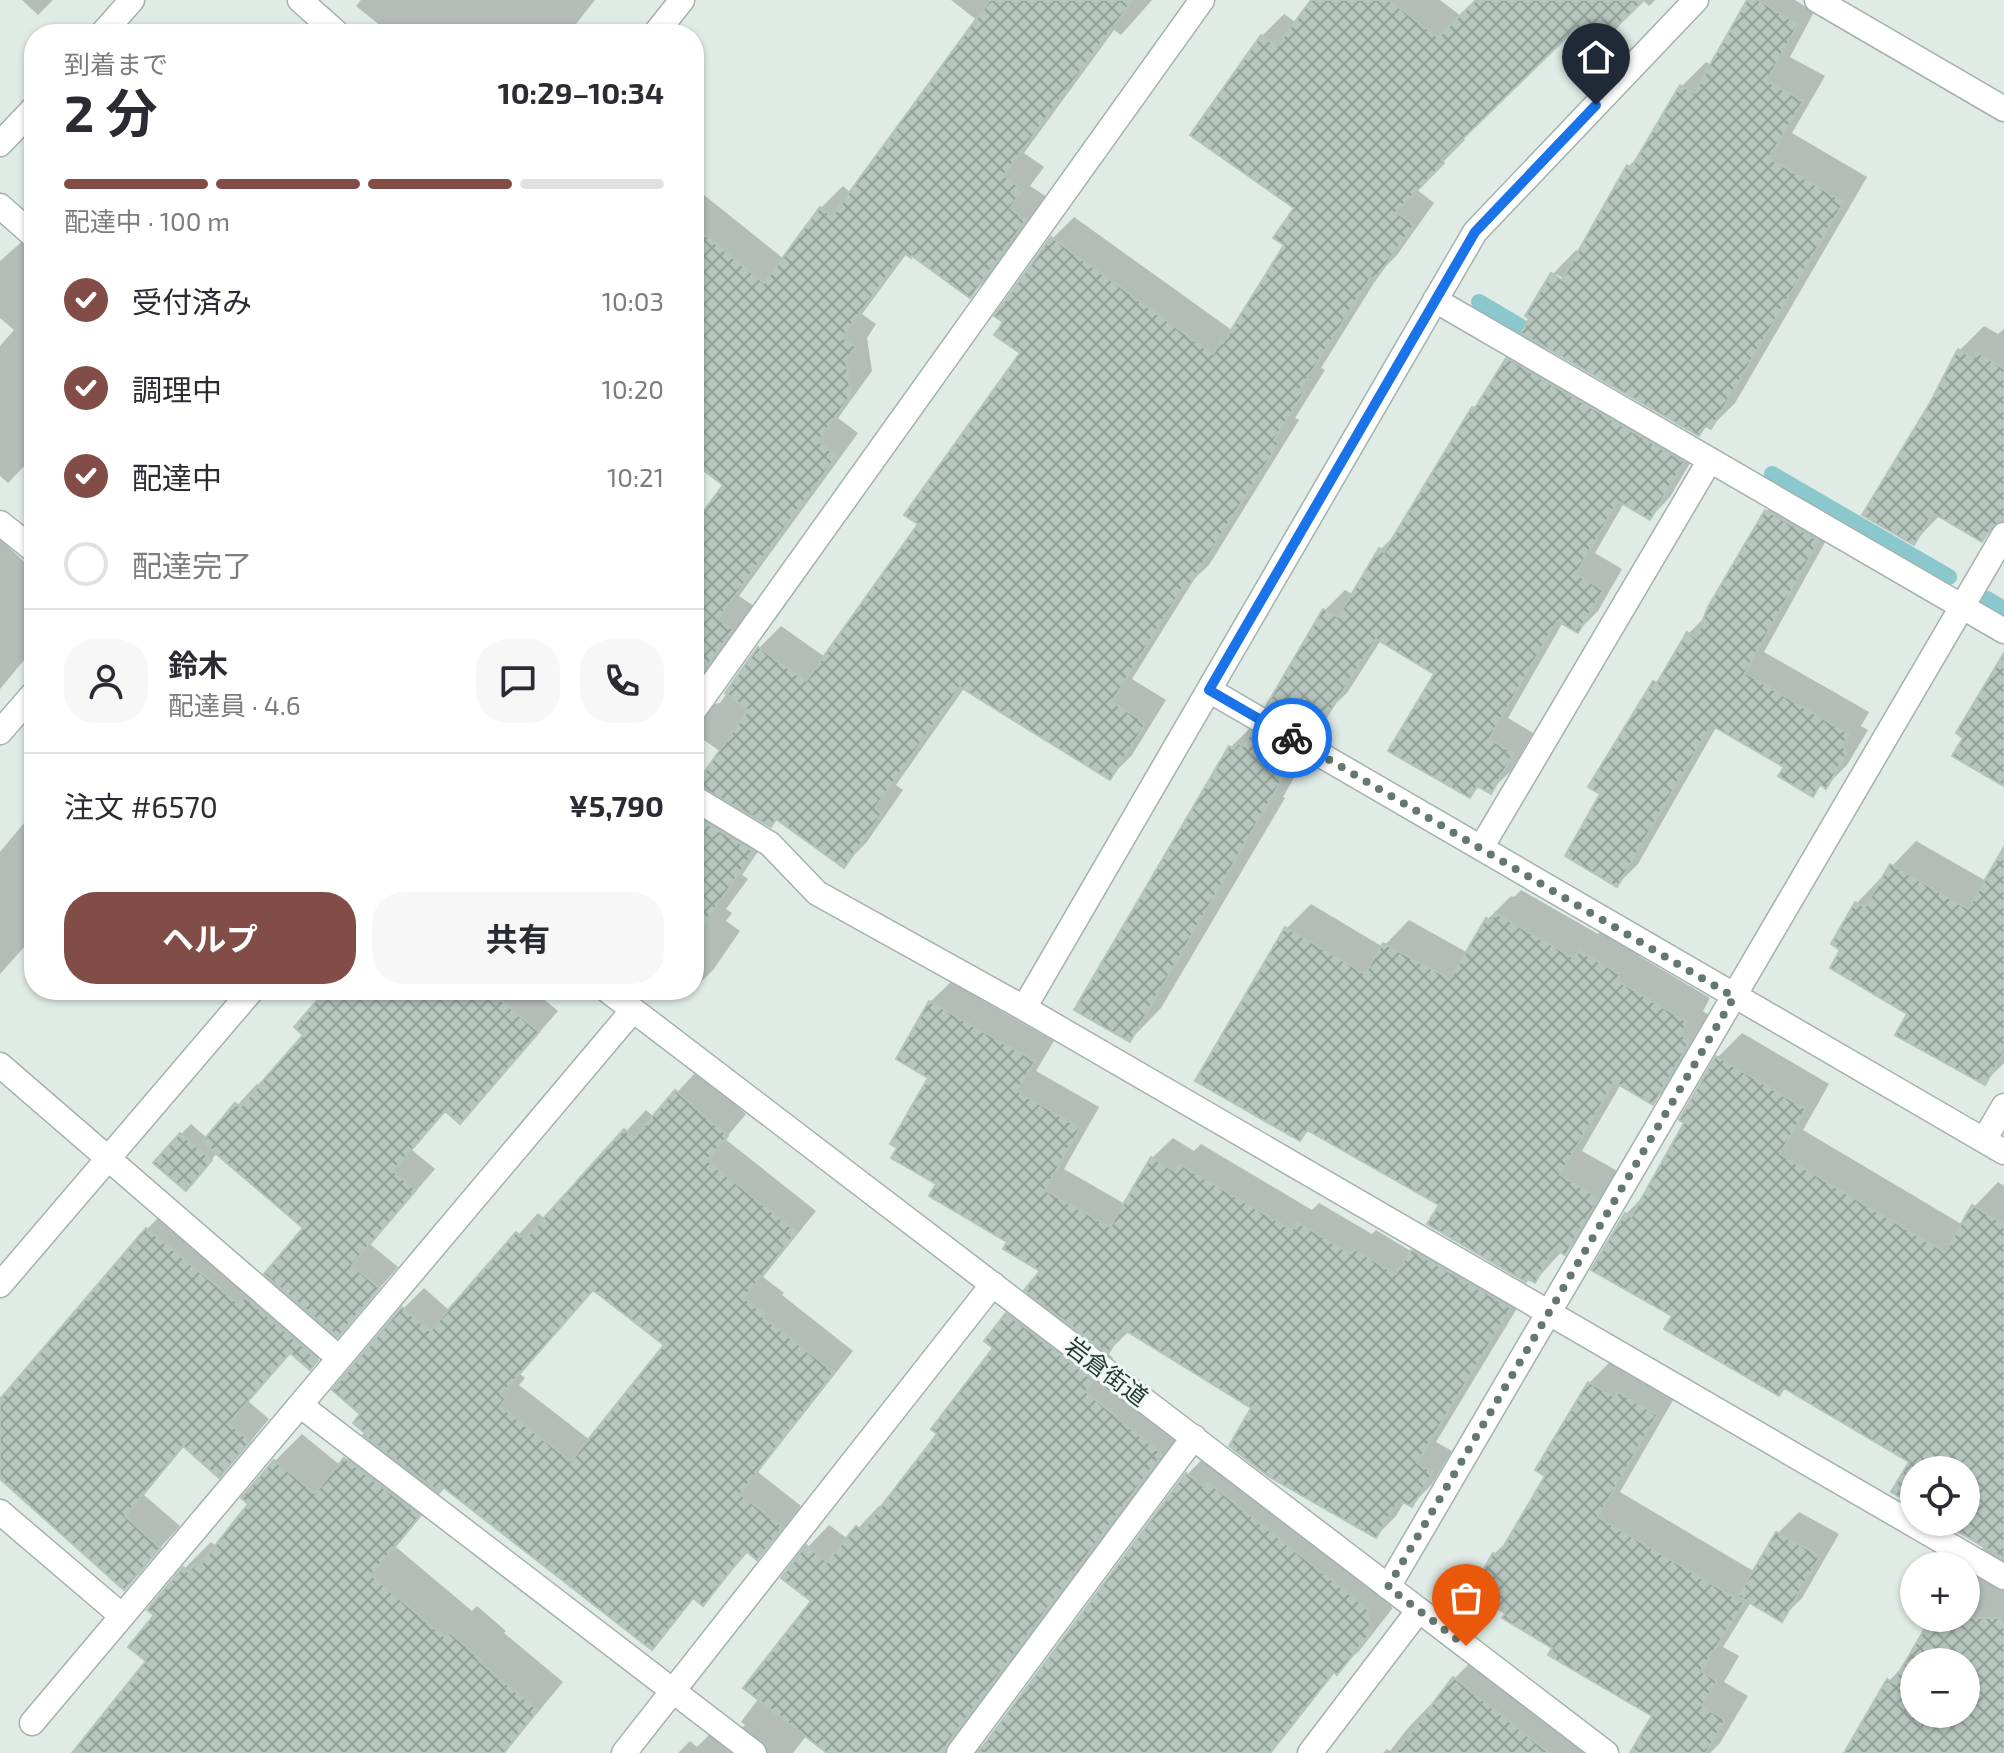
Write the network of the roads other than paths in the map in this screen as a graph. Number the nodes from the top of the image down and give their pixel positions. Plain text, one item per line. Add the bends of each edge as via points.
1 (132, 0) edge
2 (300, 0) edge
3 (682, 0) edge
4 (1202, 0) edge
5 (1696, 0) edge
6 (1817, 0) edge
7 (111, 24) edge
8 (327, 24) edge
9 (663, 24) edge
10 (2004, 109) edge
11 (24, 119) edge
12 (0, 144) edge
13 (0, 206) edge
14 (24, 227) edge
15 (1435, 300) junction
16 (1710, 460) junction
17 (0, 523) edge
18 (2004, 535) edge
19 (24, 541) edge
20 (1962, 607) junction
21 (2004, 631) edge
22 (1209, 690) junction
23 (704, 696) edge
24 (24, 704) edge
25 (0, 732) edge
26 (704, 804) edge
27 (1481, 848) junction
28 (1734, 997) junction
29 (244, 1000) edge
30 (620, 1000) edge
31 (1024, 1008) junction
32 (633, 1010) junction
33 (0, 1065) edge
34 (2004, 1106) edge
35 (1994, 1146) edge
36 (109, 1160) junction
37 (993, 1284) junction
38 (0, 1285) edge
39 (1549, 1313) junction
40 (339, 1358) junction
41 (300, 1405) junction
42 (1194, 1437) junction
43 (0, 1512) edge
44 (2004, 1577) edge
45 (1388, 1587) junction
46 (1419, 1610) junction
47 (122, 1616) junction
48 (672, 1691) junction
49 (32, 1723) dead end
50 (624, 1753) edge
51 (754, 1753) edge
52 (959, 1753) edge
53 (1310, 1753) edge
54 (1606, 1753) edge

1 - 7 street
2 - 8 street
3 - 9 street
4 - 23 street
5 - 15 street via 1475,232
6 - 10 street
11 - 12 street
13 - 14 street
15 - 16 street
15 - 22 street
16 - 20 street
16 - 27 street
17 - 19 street
18 - 20 street
20 - 21 street
20 - 28 street
22 - 27 street
22 - 31 street
24 - 25 street
26 - 31 street via 770,844 817,893
27 - 28 street
28 - 35 street
28 - 39 street
29 - 36 street
30 - 32 street, 岩倉街道
31 - 39 street
32 - 37 street, 岩倉街道
32 - 40 street
33 - 36 street
34 - 35 street
36 - 38 street
36 - 40 street
37 - 42 street, 岩倉街道
37 - 48 street
39 - 44 street
39 - 45 street
40 - 41 street
41 - 47 street
41 - 48 street
42 - 45 street, 岩倉街道
42 - 52 street
43 - 47 street
45 - 46 street, 岩倉街道
46 - 53 street
46 - 54 street, 岩倉街道
47 - 49 street
48 - 50 street
48 - 51 street

